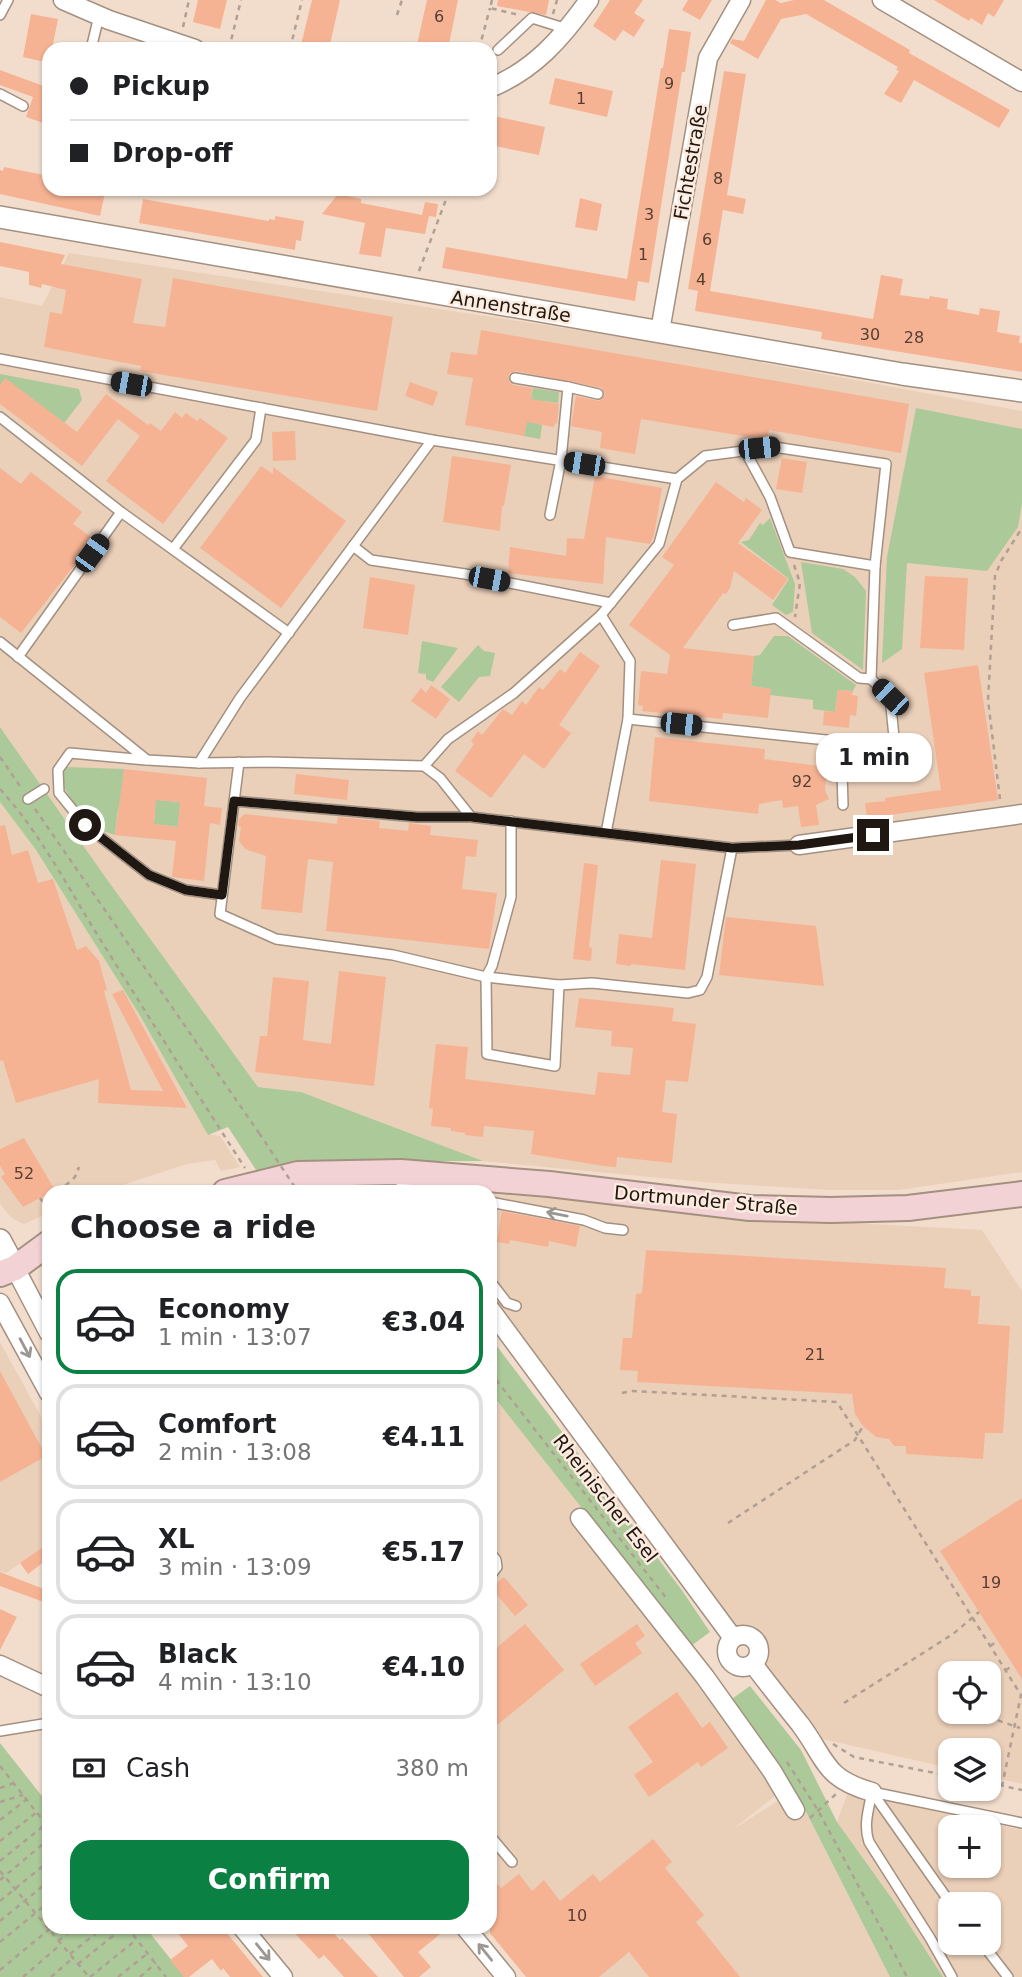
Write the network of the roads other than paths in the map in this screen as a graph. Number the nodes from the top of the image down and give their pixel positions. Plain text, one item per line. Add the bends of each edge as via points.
1 (8, 0) edge
2 (64, 0) edge
3 (589, 0) edge
4 (741, 0) edge
5 (882, 0) edge
6 (0, 15) edge
7 (99, 16) junction
8 (568, 29) junction
9 (93, 42) edge
10 (169, 42) edge
11 (498, 50) dead end
12 (1022, 82) edge
13 (497, 84) edge
14 (0, 94) edge
15 (23, 106) dead end
16 (0, 217) edge
17 (660, 331) junction
18 (0, 359) edge
19 (515, 378) dead end
20 (568, 387) junction
21 (1022, 391) edge
22 (598, 394) dead end
23 (261, 408) junction
24 (0, 417) edge
25 (432, 440) junction
26 (744, 449) junction
27 (561, 460) junction
28 (677, 479) junction
29 (121, 512) junction
30 (550, 515) dead end
31 (353, 546) junction
32 (173, 549) junction
33 (875, 566) junction
34 (611, 603) junction
35 (601, 615) junction
36 (733, 625) dead end
37 (289, 633) junction
38 (0, 642) edge
39 (18, 657) junction
40 (871, 679) junction
41 (628, 719) junction
42 (895, 747) junction
43 (147, 760) junction
44 (239, 762) junction
45 (199, 763) junction
46 (424, 766) junction
47 (44, 789) dead end
48 (28, 799) road end
49 (234, 801) junction
50 (843, 805) dead end
51 (1022, 814) edge
52 (471, 817) junction
53 (511, 821) junction
54 (606, 833) junction
55 (799, 845) joint
56 (732, 848) junction
57 (222, 895) junction
58 (486, 977) junction
59 (559, 985) junction
60 (405, 1182) edge
61 (433, 1183) edge
62 (252, 1185) edge
63 (1022, 1194) edge
64 (497, 1203) edge
65 (623, 1230) dead end
66 (0, 1240) edge
67 (42, 1248) edge
68 (42, 1268) edge
69 (7, 1271) edge
70 (497, 1290) edge
71 (0, 1303) edge
72 (516, 1306) dead end
73 (497, 1318) edge
74 (42, 1324) edge
75 (42, 1380) edge
76 (580, 1518) dead end
77 (733, 1638) junction
78 (729, 1660) junction
79 (752, 1664) junction
80 (0, 1665) edge
81 (705, 1678) junction
82 (42, 1685) edge
83 (42, 1724) edge
84 (0, 1731) edge
85 (872, 1792) junction
86 (798, 1817) road end
87 (1022, 1823) edge
88 (497, 1844) edge
89 (512, 1862) dead end
90 (943, 1892) edge
91 (248, 1934) edge
92 (471, 1934) edge
93 (991, 1955) edge
94 (283, 1977) edge
95 (506, 1977) edge
96 (952, 1977) edge
97 (1008, 1977) edge

1 - 6 lane
2 - 7 street
3 - 8 street
4 - 17 street, Fichtestraße via 708,58
5 - 12 street
7 - 9 lane
7 - 10 street
8 - 11 lane via 532,18
8 - 13 street via 532,64
14 - 15 lane
16 - 17 street, Annenstraße
17 - 21 street, Annenstraße
18 - 23 lane
19 - 20 lane
20 - 22 lane
20 - 27 lane
23 - 25 lane
23 - 32 lane via 256,440
24 - 29 lane
25 - 27 lane
25 - 31 lane
26 - 28 lane via 705,456
26 - 33 lane via 770,497 790,552
26 - 33 lane via 774,446 886,464
27 - 28 lane
27 - 30 lane
28 - 34 lane via 659,544
29 - 32 lane
29 - 39 lane
31 - 34 lane via 371,559
31 - 37 lane
32 - 37 lane
33 - 40 lane
34 - 35 lane
35 - 41 lane via 630,662
35 - 46 lane via 514,693 449,739
36 - 40 lane via 776,618 859,678
37 - 45 lane
38 - 39 lane
39 - 43 lane
40 - 42 lane via 890,697
41 - 42 lane
41 - 54 lane
42 - 50 lane via 842,771
43 - 45 lane
43 - 57 lane via 70,753 58,770 59,793 85,825 149,875 186,890
44 - 45 lane
44 - 46 lane
44 - 49 lane
46 - 52 lane via 440,778
47 - 48 lane
49 - 52 lane via 417,817
49 - 57 lane
51 - 55 street
52 - 53 lane
53 - 54 lane
53 - 58 lane via 511,897
54 - 56 lane
55 - 56 lane
56 - 59 lane via 701,990
57 - 58 lane via 220,914 276,939 393,955
58 - 59 lane
58 - 59 lane via 487,1054 555,1066
60 - 61 main road, Dortmunder Straße
60 - 62 main road, Dortmunder Straße via 298,1174
61 - 63 main road, Dortmunder Straße via 572,1187 750,1208 831,1210 908,1208
65 -> 64 lane
66 - 69 street
67 - 69 main road
68 - 69 main road
69 - 74 street
70 - 72 lane
71 -> 75 street
73 - 77 street
76 - 81 street
77 - 78 street via 726,1650
77 - 79 street via 743,1634 757,1641 760,1651
78 - 79 street via 740,1667
78 - 81 street
79 - 85 street via 802,1727 828,1769 844,1782
80 - 82 street
81 - 86 street via 772,1771
83 - 84 lane
85 - 87 lane
85 - 90 lane
85 - 96 lane via 866,1823 869,1842
88 - 89 lane
91 -> 94 street
95 -> 92 street
93 - 97 lane

